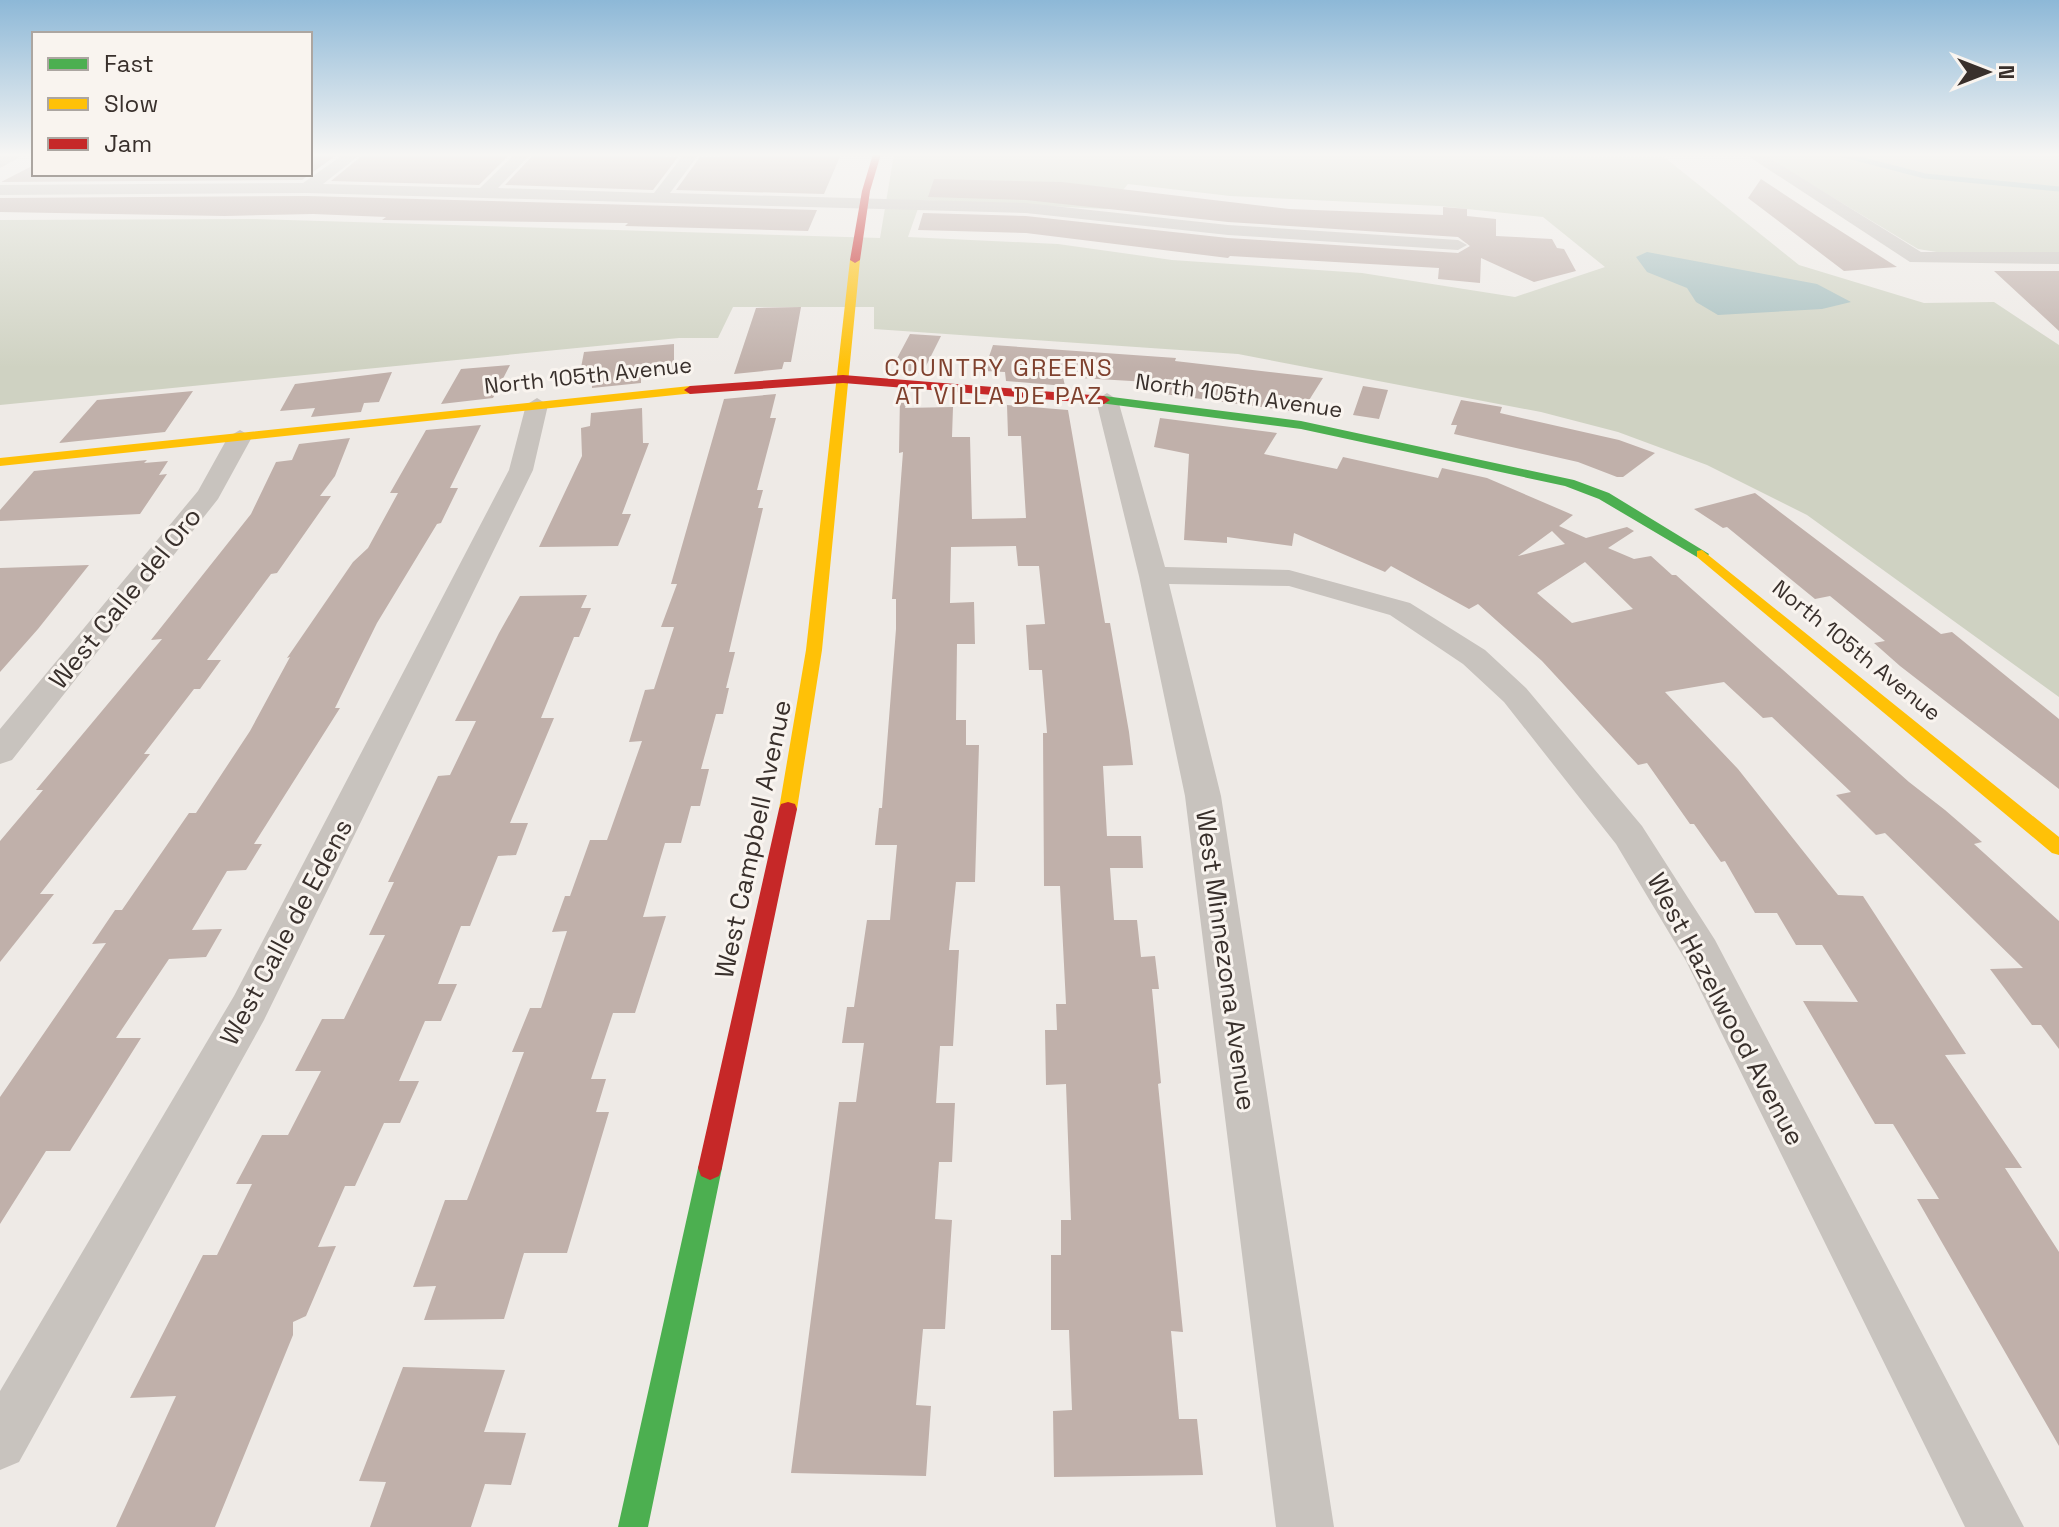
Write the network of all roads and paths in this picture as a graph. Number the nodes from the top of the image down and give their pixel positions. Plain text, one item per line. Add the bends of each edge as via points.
1 (860, 225) edge
2 (1191, 225) edge
3 (1865, 225) edge
4 (1458, 245) dead end
5 (2059, 258) edge
6 (843, 379) junction
7 (1107, 400) junction
8 (537, 405) junction
9 (240, 437) junction
10 (0, 462) edge
11 (1153, 576) junction
12 (0, 752) edge
13 (2059, 848) edge
14 (0, 1443) edge
15 (633, 1527) edge
16 (1305, 1527) edge
17 (1995, 1527) edge

1 - 6 street, West Campbell Avenue
2 - 4 street
3 - 5 street via 1917,258
6 - 7 street, North 105th Avenue
6 - 8 street, North 105th Avenue via 730,384
6 - 15 street, West Campbell Avenue via 798,762
7 - 11 street, West Minnezona Avenue
7 - 13 street, North 105th Avenue via 1301,425 1529,473 1604,496 1694,547
8 - 9 street, North 105th Avenue
8 - 14 street, West Calle de Edens via 521,470 301,909
9 - 10 street, North 105th Avenue
9 - 12 street, West Calle del Oro via 189,522
11 - 16 street, West Minnezona Avenue via 1203,796
11 - 17 street, West Hazelwood Avenue via 1289,578 1400,609 1474,657 1515,695 1629,835 1679,912

